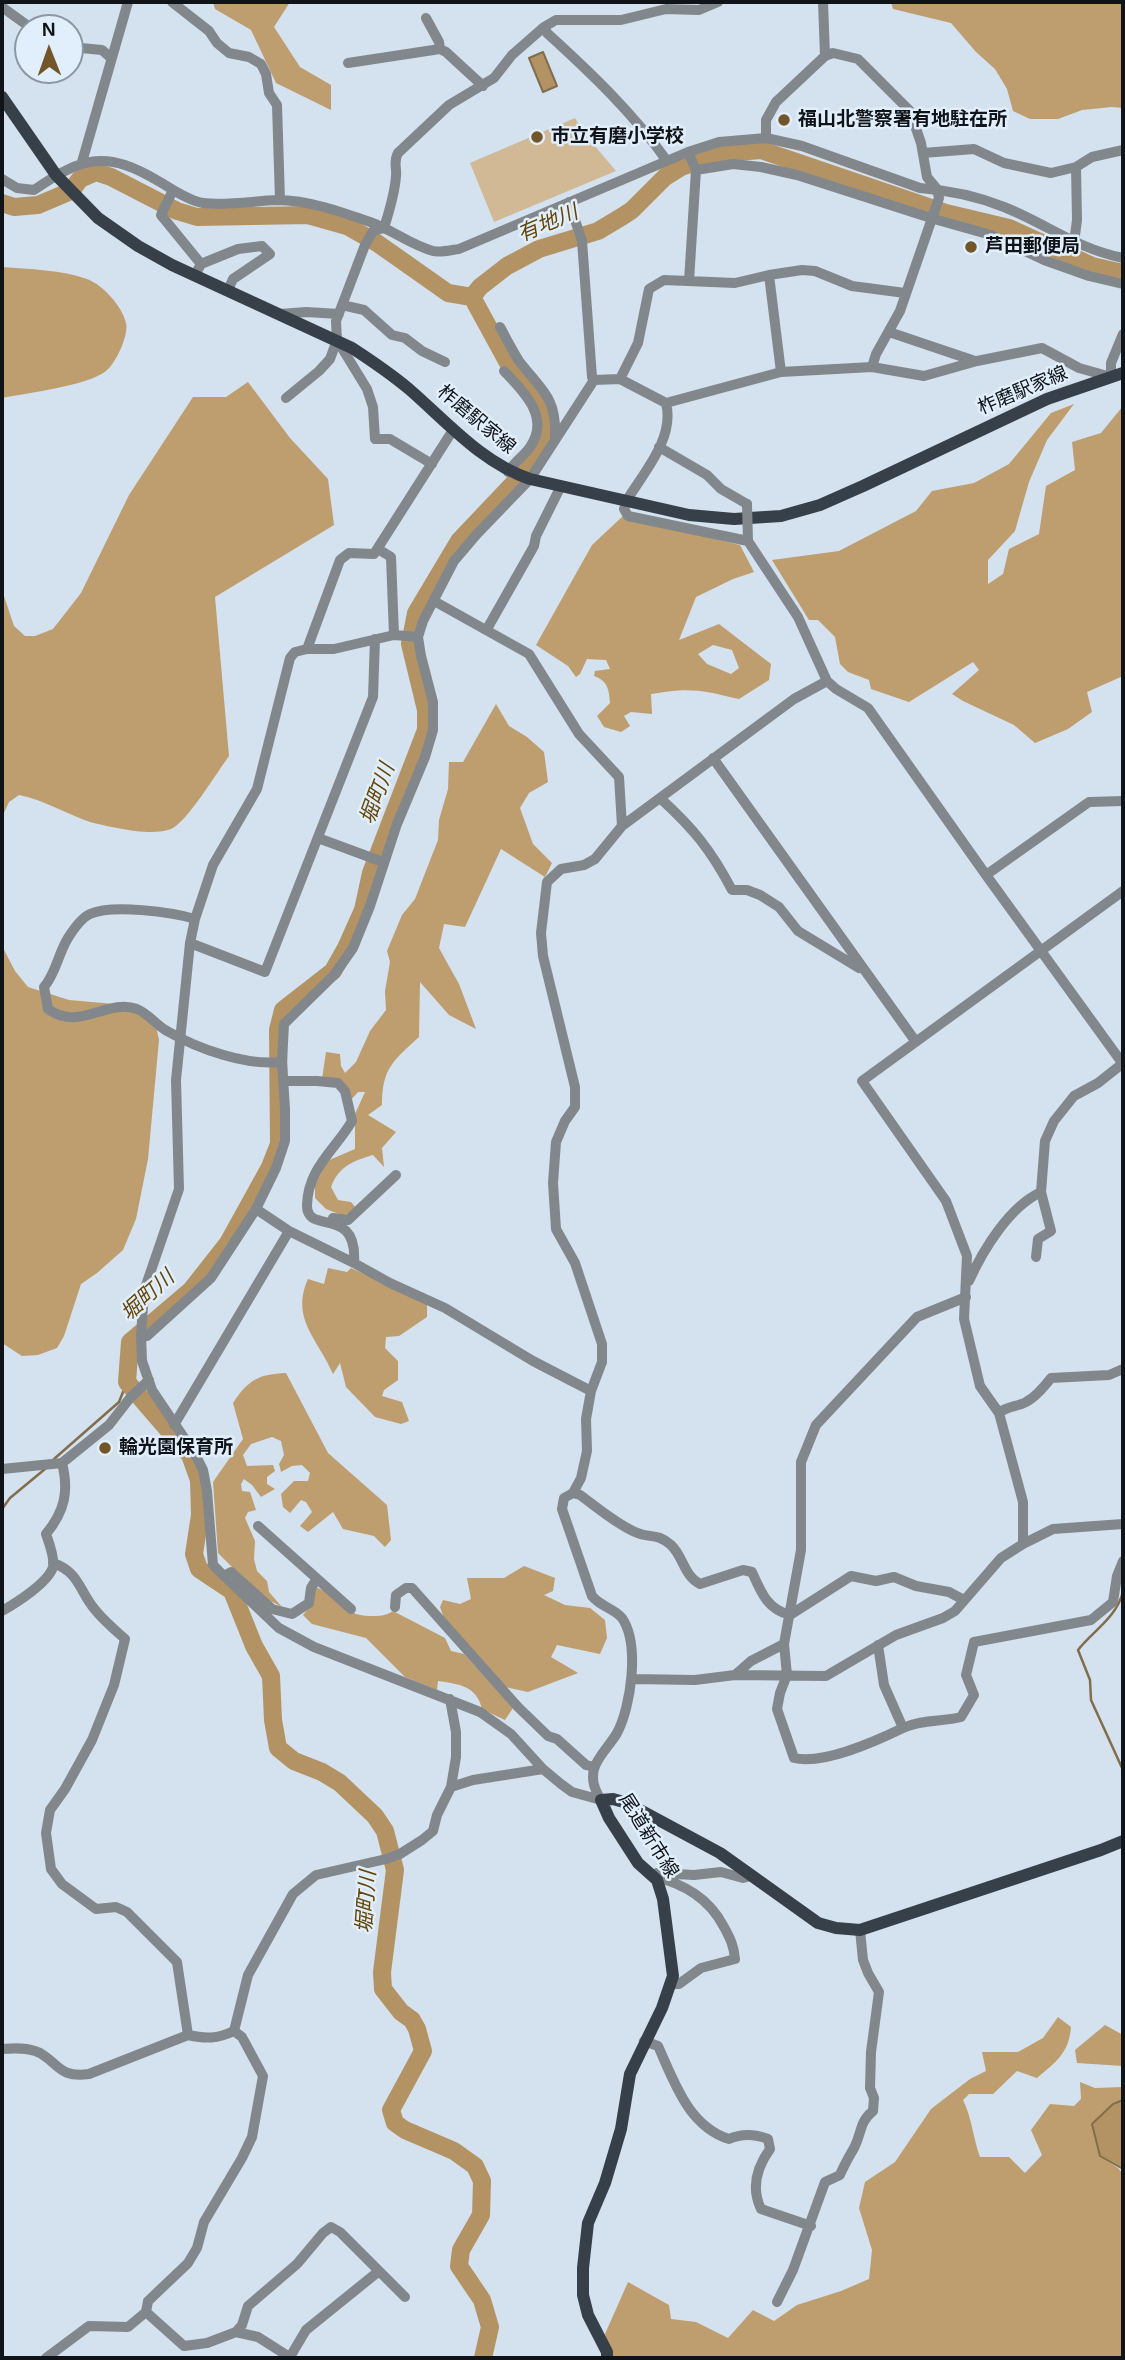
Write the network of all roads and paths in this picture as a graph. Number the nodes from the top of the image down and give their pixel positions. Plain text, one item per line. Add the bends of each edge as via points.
1 (128, 2) edge
2 (172, 2) edge
3 (718, 2) edge
4 (822, 2) edge
5 (682, 6) edge
6 (426, 18) dead end
7 (544, 27) junction
8 (84, 48) edge
9 (440, 49) junction
10 (825, 56) junction
11 (111, 58) junction
12 (348, 63) dead end
13 (483, 86) junction
14 (2, 97) edge
15 (766, 138) junction
16 (1123, 150) edge
17 (688, 152) junction
18 (923, 153) junction
19 (667, 161) junction
20 (82, 162) junction
21 (1076, 167) junction
22 (696, 170) junction
23 (59, 177) junction
24 (2, 179) edge
25 (172, 192) junction
26 (938, 194) junction
27 (280, 200) junction
28 (569, 202) junction
29 (934, 219) junction
30 (378, 229) junction
31 (1074, 243) junction
32 (1123, 258) edge
33 (198, 269) junction
34 (769, 275) junction
35 (689, 281) junction
36 (1123, 284) edge
37 (228, 289) junction
38 (905, 293) junction
39 (341, 309) junction
40 (280, 314) junction
41 (500, 327) dead end
42 (889, 332) junction
43 (1123, 334) edge
44 (337, 340) junction
45 (445, 362) dead end
46 (977, 362) junction
47 (872, 367) junction
48 (504, 371) dead end
49 (781, 372) junction
50 (1117, 375) edge
51 (620, 379) junction
52 (594, 380) junction
53 (286, 398) dead end
54 (666, 403) junction
55 (536, 414) junction
56 (561, 421) junction
57 (453, 430) junction
58 (659, 447) junction
59 (432, 464) junction
60 (519, 475) junction
61 (561, 486) junction
62 (627, 500) junction
63 (748, 541) junction
64 (378, 549) junction
65 (434, 601) junction
66 (487, 629) junction
67 (397, 635) junction
68 (418, 637) junction
69 (375, 639) junction
70 (307, 649) junction
71 (827, 681) junction
72 (713, 758) junction
73 (660, 798) junction
74 (1123, 801) edge
75 (622, 826) junction
76 (318, 838) junction
77 (383, 862) junction
78 (986, 875) junction
79 (1123, 891) edge
80 (195, 919) junction
81 (190, 943) junction
82 (1042, 951) junction
83 (862, 966) junction
84 (180, 1037) junction
85 (916, 1042) junction
86 (282, 1062) junction
87 (1123, 1064) edge
88 (283, 1081) junction
89 (396, 1175) dead end
90 (1041, 1192) junction
91 (256, 1209) junction
92 (328, 1223) junction
93 (289, 1231) junction
94 (1036, 1257) dead end
95 (355, 1263) junction
96 (967, 1285) junction
97 (966, 1297) junction
98 (141, 1335) junction
99 (1122, 1369) edge
100 (150, 1385) junction
101 (591, 1391) junction
102 (999, 1413) junction
103 (174, 1425) junction
104 (62, 1463) junction
105 (2, 1469) edge
106 (573, 1493) junction
107 (1123, 1525) edge
108 (258, 1526) dead end
109 (1023, 1544) junction
110 (1123, 1561) edge
111 (53, 1563) junction
112 (224, 1576) junction
113 (316, 1580) junction
114 (964, 1600) junction
115 (395, 1607) dead end
116 (351, 1609) dead end
117 (2, 1611) edge
118 (790, 1615) junction
119 (784, 1644) junction
120 (878, 1645) junction
121 (734, 1675) junction
122 (787, 1675) junction
123 (632, 1679) junction
124 (450, 1699) junction
125 (903, 1728) junction
126 (594, 1767) junction
127 (543, 1769) junction
128 (451, 1787) junction
129 (601, 1800) junction
130 (1123, 1841) edge
131 (653, 1876) junction
132 (751, 1876) junction
133 (860, 1930) junction
134 (670, 1984) junction
135 (234, 2031) junction
136 (188, 2035) junction
137 (645, 2041) junction
138 (2, 2049) edge
139 (811, 2226) junction
140 (379, 2271) junction
141 (404, 2297) dead end
142 (777, 2302) dead end
143 (146, 2312) junction
144 (236, 2332) junction
145 (46, 2358) edge
146 (291, 2358) edge
147 (607, 2358) edge

1 - 11 street
2 - 27 street via 229,53 261,64 277,105
3 - 5 street via 699,10
4 - 10 street
5 - 7 street via 621,20 556,20
6 - 9 street
7 - 13 street
7 - 19 street via 647,132
8 - 11 street via 102,50
9 - 12 street
9 - 13 street
10 - 15 street via 776,102 766,120
10 - 18 street via 833,52 858,59 910,111
11 - 20 street
13 - 30 street via 449,105 398,153
14 - 23 main road, 柞磨駅家線
15 - 17 street via 719,142
15 - 26 street via 803,146
16 - 21 street via 1092,157
17 - 19 street
17 - 22 street
18 - 21 street via 974,149 1026,169 1051,173
18 - 26 street via 927,177
19 - 28 street
20 - 23 street
20 - 25 street via 122,164
21 - 31 street
22 - 29 street via 733,164 761,167
22 - 35 street
23 - 24 street via 34,190 17,188
23 - 33 main road, 柞磨駅家線 via 98,218 138,246
25 - 27 street via 201,203
25 - 33 street via 161,215
26 - 29 street
26 - 31 street via 1001,206
27 - 30 street via 371,222
28 - 30 street via 459,249 434,252
28 - 52 street via 582,241
29 - 36 street
29 - 38 street
30 - 39 street via 365,246
31 - 32 street
33 - 37 main road, 柞磨駅家線
33 - 37 street via 238,249 262,246 270,254 233,279
34 - 35 street via 735,283
34 - 38 street via 815,271 852,286
34 - 49 street
35 - 51 street via 664,280 649,289 638,343
37 - 40 main road, 柞磨駅家線
38 - 42 street
39 - 40 street
39 - 44 street
39 - 45 street via 364,310 392,335
40 - 44 main road, 柞磨駅家線
41 - 56 street
42 - 46 street
42 - 47 street
43 - 50 street via 1111,363
44 - 53 street via 319,372
44 - 57 main road, 柞磨駅家線 via 379,365
44 - 59 street via 367,389 375,439 390,439
46 - 47 street via 925,376
46 - 50 street via 1042,348 1079,368
47 - 49 street
48 - 55 street via 531,401
49 - 54 street
50 - 62 main road, 柞磨駅家線 via 1047,399 820,505 781,516 734,519 689,515
51 - 52 street
51 - 54 street
52 - 56 street
54 - 58 street via 669,414
55 - 56 street
55 - 60 street via 537,427
56 - 60 street via 555,441
57 - 59 street
57 - 60 main road, 柞磨駅家線
58 - 62 street
58 - 63 street, bridge via 747,504
59 - 64 street
60 - 61 main road, 柞磨駅家線
60 - 65 street via 454,561
61 - 62 main road, 柞磨駅家線
61 - 66 street via 534,546
62 - 63 street via 624,509 628,516
63 - 71 street via 798,617
64 - 67 street via 391,558
64 - 70 street via 374,554 349,553 340,560
65 - 66 street
65 - 68 street
66 - 75 street via 529,654 579,734 619,777
67 - 68 street
67 - 69 street
68 - 77 street via 433,702 433,730
69 - 70 street via 334,649
69 - 76 street via 373,697
70 - 80 street via 290,658 257,789 214,865
71 - 72 street via 794,699
71 - 78 street via 868,708
72 - 73 street
72 - 83 street
73 - 75 street
73 - 83 street via 690,825 732,890 760,895 779,907 798,931
74 - 78 street via 1089,802
75 - 101 street via 595,859 561,870 547,882 541,933 575,1087 575,1107 556,1142 556,1229 575,1263 602,1344 602,1362
76 - 77 street
76 - 81 street via 265,972
77 - 86 street via 353,947 334,975 284,1024
78 - 82 street
79 - 82 street
80 - 81 street
80 - 84 street via 156,911 91,914 68,938 44,987 48,1009 58,1016 73,1018 135,1008
81 - 84 street
82 - 85 street
82 - 87 street
83 - 85 street
84 - 86 street via 229,1058
84 - 98 street via 176,1080 179,1189 145,1288
85 - 96 street via 862,1081 946,1200 967,1256
86 - 88 street
87 - 90 street via 1074,1096 1054,1121 1045,1141
88 - 91 street via 285,1141
88 - 92 street via 338,1083 345,1091 352,1121 319,1164 307,1208 315,1220
89 - 92 street via 348,1220 334,1217
90 - 94 street via 1051,1231 1038,1239
90 - 96 street via 1027,1199 991,1240
91 - 93 street
91 - 98 street via 211,1278 147,1336
92 - 95 street via 348,1232 355,1247
93 - 95 street
93 - 103 street
95 - 101 street
96 - 97 street
97 - 102 street via 964,1319 980,1385
97 - 118 street via 918,1317 816,1425 801,1462 801,1550
98 - 100 street via 142,1361
99 - 102 street via 1109,1375 1051,1378 1025,1403
100 - 103 street
100 - 104 street via 130,1398 109,1425
101 - 106 street via 587,1451
102 - 109 street via 1023,1502
103 - 112 street via 203,1470 213,1565
104 - 105 street
104 - 111 street via 66,1481 60,1517 46,1534
106 - 118 street via 621,1525 658,1536 673,1547 692,1580 700,1584 743,1570 752,1572 766,1602
106 - 123 street via 564,1498 562,1509 592,1596 621,1616 626,1626
107 - 109 street via 1053,1530
108 - 113 street
109 - 114 street via 1001,1558
110 - 125 street via 1113,1602 1091,1620 974,1642 966,1675 974,1695 961,1717
111 - 117 street via 35,1588
111 - 136 street via 75,1577 91,1604 125,1639 114,1685 92,1740 50,1810 48,1861 68,1889 96,1909 117,1907 127,1912 177,1962
112 - 113 street via 231,1572 272,1609 292,1614 309,1603
112 - 124 street via 279,1628 314,1647
113 - 116 street
114 - 118 street via 894,1577 876,1581 851,1576
114 - 120 street via 943,1618
115 - 126 street via 396,1595 412,1588 518,1707 548,1736
118 - 119 street
119 - 121 street
119 - 122 street
120 - 122 street via 826,1676
120 - 125 street via 884,1685
121 - 122 street
121 - 123 street
122 - 125 street via 777,1709 794,1758 805,1760 864,1746
123 - 126 street via 619,1729
124 - 127 street via 495,1721
124 - 128 street via 456,1732
126 - 129 street via 594,1788
127 - 128 street
127 - 129 street via 572,1792
128 - 135 street via 433,1831 422,1840 386,1859 316,1875 293,1894 248,1975
129 - 131 main road, 尾道新市線 via 638,1863
129 - 132 main road, 尾道新市線 via 628,1803 720,1853
130 - 133 main road, 尾道新市線
131 - 132 street via 659,1872 694,1875 721,1871
131 - 134 main road, 尾道新市線 via 663,1899 674,1976
131 - 134 street via 697,1894 715,1910 734,1946 735,1959 701,1968 679,1984
132 - 133 main road, 尾道新市線 via 818,1923
133 - 139 street via 863,1960 879,1992 871,2052 873,2111 864,2118 840,2175 825,2182
134 - 137 main road, 尾道新市線
135 - 136 street via 220,2037
135 - 143 street via 243,2037 263,2076 252,2137 204,2222 188,2263 148,2301
136 - 138 street via 75,2076 39,2053
137 - 139 street via 658,2046 687,2107 700,2122 720,2136 756,2134 768,2139 770,2149 756,2179 757,2201 761,2209
137 - 147 main road, 尾道新市線 via 630,2074 621,2129 588,2223 583,2295
139 - 142 street
140 - 141 street
140 - 144 street via 331,2227 248,2306
140 - 146 street via 306,2330
143 - 144 street via 184,2346
143 - 145 street via 128,2327 89,2326
144 - 146 street via 258,2337

